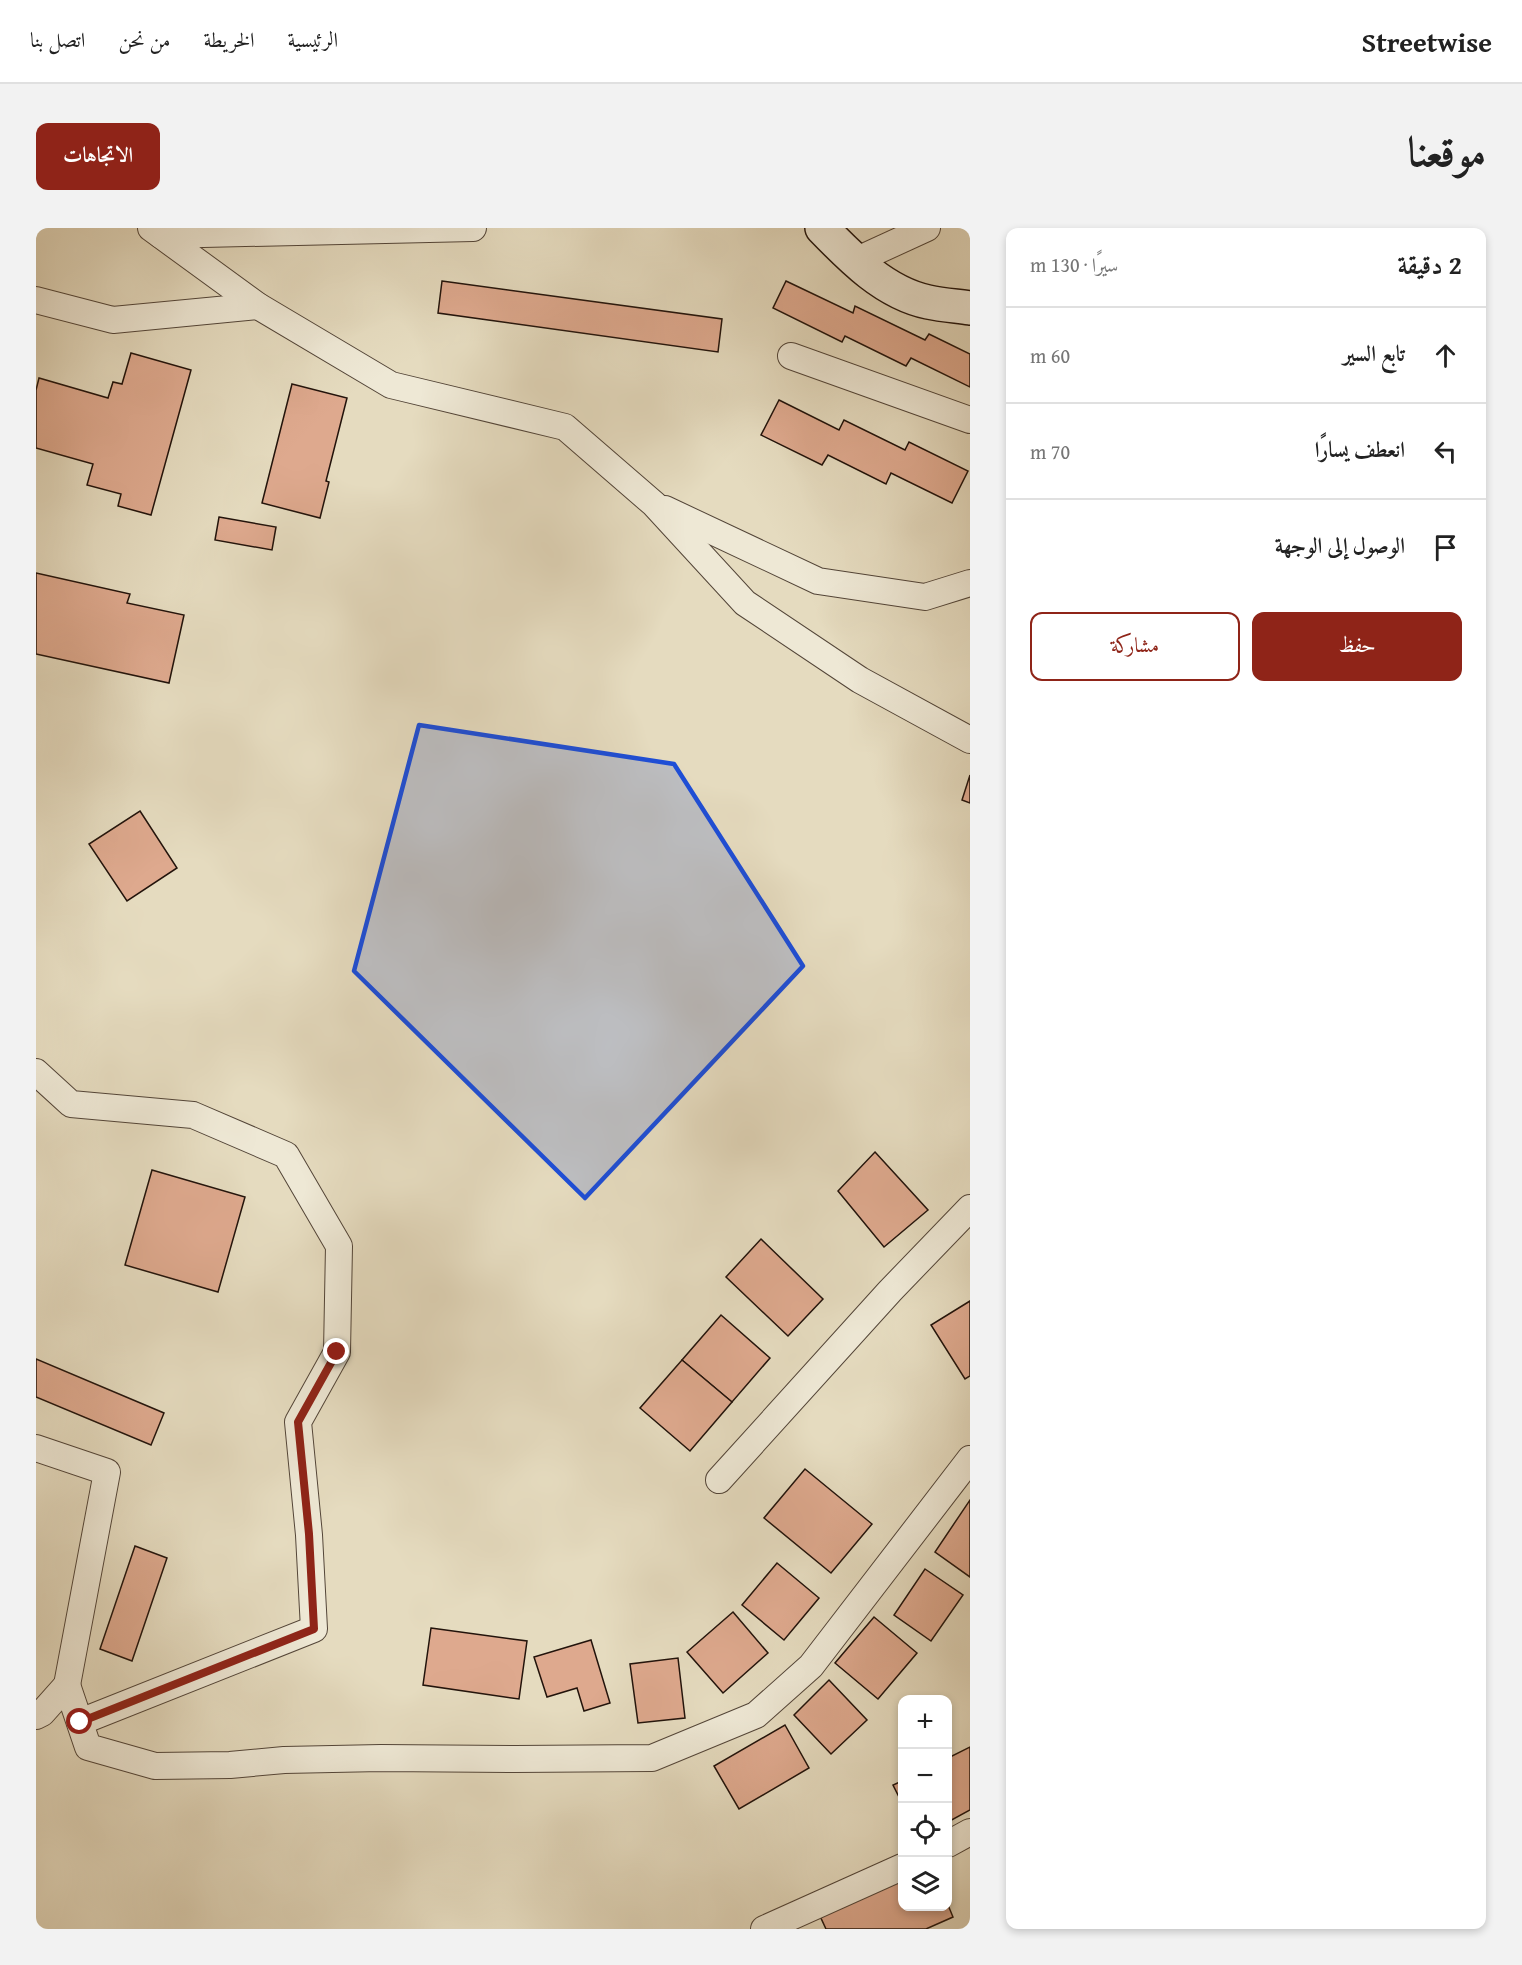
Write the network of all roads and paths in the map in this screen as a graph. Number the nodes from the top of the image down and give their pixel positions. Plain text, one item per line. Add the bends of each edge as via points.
1 (473, 228) edge
2 (822, 228) edge
3 (927, 228) edge
4 (156, 232) edge
5 (855, 261) junction
6 (36, 300) edge
7 (258, 306) junction
8 (970, 308) edge
9 (791, 356) dead end
10 (970, 420) edge
11 (654, 504) junction
12 (970, 583) edge
13 (970, 740) edge
14 (36, 1072) edge
15 (970, 1208) edge
16 (36, 1449) edge
17 (970, 1459) edge
18 (719, 1480) dead end
19 (67, 1685) junction
20 (36, 1716) edge
21 (80, 1722) junction
22 (970, 1833) edge
23 (952, 1842) edge
24 (898, 1869) edge
25 (764, 1929) edge

1 - 4 street
2 - 5 main road
3 - 5 street
4 - 7 street
5 - 8 main road via 891,287 926,302
6 - 7 street via 113,320
7 - 11 street via 391,386 565,427
9 - 10 street
11 - 12 street via 818,581 925,597
11 - 13 street via 745,603 860,680
14 - 21 street via 71,1104 194,1115 286,1155 339,1246 337,1352 298,1422 314,1629
15 - 18 street
16 - 19 street via 106,1472
17 - 21 street via 811,1666 756,1715 652,1758 381,1758 155,1766 88,1747
19 - 20 street
19 - 21 street
22 - 23 street
24 - 25 street

